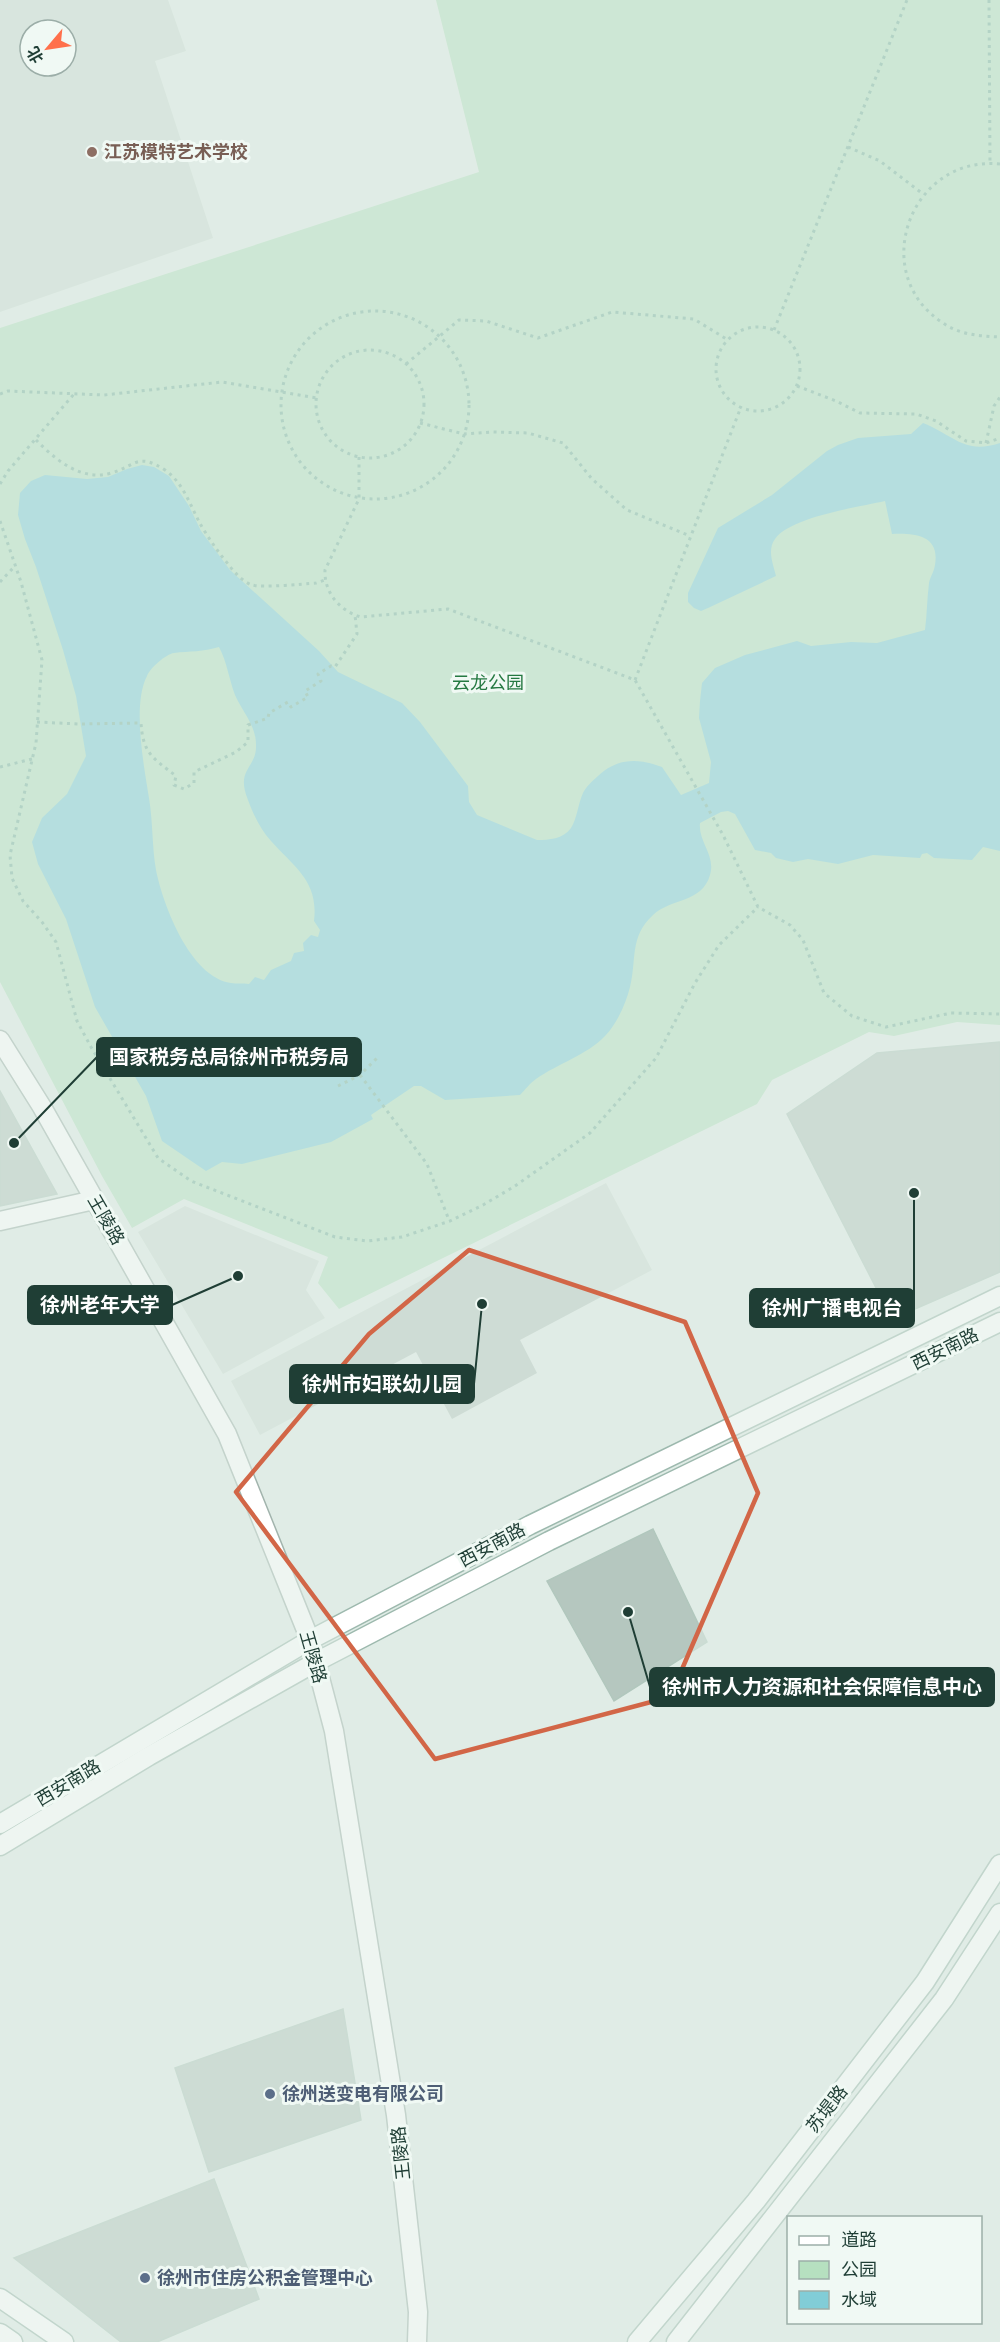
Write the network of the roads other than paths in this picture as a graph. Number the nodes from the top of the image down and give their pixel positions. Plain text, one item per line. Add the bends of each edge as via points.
1 (0, 1040) edge
2 (94, 1200) junction
3 (0, 1221) edge
4 (1000, 1296) edge
5 (1000, 1322) edge
6 (310, 1640) junction
7 (316, 1662) junction
8 (0, 1824) edge
9 (0, 1846) edge
10 (1000, 1864) edge
11 (1000, 1913) edge
12 (0, 2298) edge
13 (0, 2333) edge
14 (13, 2342) edge
15 (64, 2342) edge
16 (417, 2342) edge
17 (637, 2342) edge
18 (676, 2342) edge

1 - 2 main road, 王陵路
2 - 3 main road
2 - 6 main road, 王陵路 via 227,1434
4 - 6 main road, 西安南路 via 530,1525
5 - 7 main road, 西安南路 via 549,1541
6 - 7 main road, 王陵路
6 - 8 main road, 西安南路
7 - 9 main road, 西安南路
7 - 16 main road, 王陵路 via 334,1731 396,2115 418,2312
10 - 17 main road, 苏堤路 via 918,1991 756,2201
11 - 18 main road, 苏堤路 via 944,1999
12 - 15 main road
13 - 14 main road

